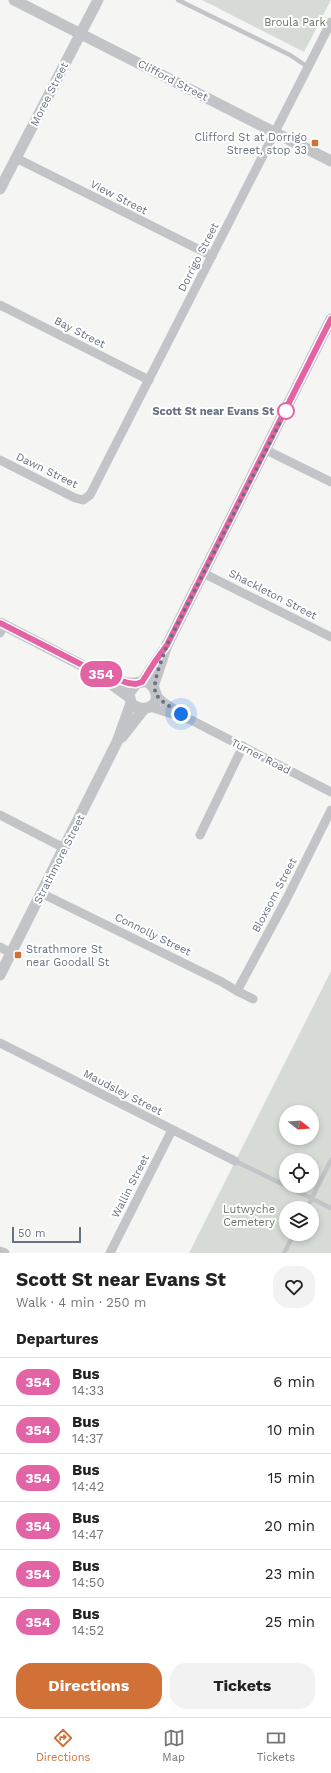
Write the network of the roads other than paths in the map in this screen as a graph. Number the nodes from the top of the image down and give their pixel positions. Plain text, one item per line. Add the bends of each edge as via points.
1 (14, 0) edge
2 (98, 0) edge
3 (178, 0) edge
4 (331, 22) edge
5 (81, 34) junction
6 (308, 67) junction
7 (275, 132) junction
8 (16, 158) junction
9 (331, 161) edge
10 (0, 189) edge
11 (212, 256) junction
12 (0, 305) edge
13 (330, 324) edge
14 (149, 380) junction
15 (266, 450) junction
16 (0, 460) edge
17 (331, 482) edge
18 (84, 500) joint
19 (203, 573) junction
20 (1, 627) edge
21 (331, 637) edge
22 (167, 645) junction
23 (94, 671) junction
24 (139, 683) junction
25 (155, 691) junction
26 (130, 700) junction
27 (146, 708) junction
28 (191, 720) junction
29 (117, 742) junction
30 (243, 746) junction
31 (331, 792) edge
32 (331, 810) edge
33 (0, 815) edge
34 (200, 835) dead end
35 (64, 848) junction
36 (41, 893) junction
37 (0, 947) edge
38 (11, 953) junction
39 (0, 975) edge
40 (237, 991) junction
41 (253, 999) dead end
42 (0, 1043) edge
43 (172, 1130) junction
44 (331, 1160) edge
45 (235, 1161) joint
46 (312, 1199) junction
47 (331, 1208) edge
48 (290, 1241) edge
49 (0, 1251) edge
50 (5, 1253) edge
51 (110, 1253) edge
52 (284, 1253) edge

1 - 5 street, Clifford Street
2 - 5 street, Moree Street
3 - 6 lane via 290,55
4 - 6 street, Dorrigo Street
5 - 7 street, Clifford Street
5 - 8 street, Moree Street
6 - 7 street, Dorrigo Street
7 - 9 street, Clifford Street
7 - 11 street, Dorrigo Street
8 - 10 street, Moree Street
8 - 11 street, View Street
11 - 14 street, Dorrigo Street
12 - 14 street, Bay Street
13 - 15 street
14 - 18 street, Dorrigo Street via 90,495
15 - 17 street
15 - 19 street
16 - 18 street, Dawn Street via 75,498
19 - 21 street, Shackleton Street
19 - 22 street
20 - 23 street, Turner Road
22 - 24 street
22 - 25 street
23 - 24 street, Turner Road via 123,681
23 - 26 street, Turner Road
24 - 25 street, Turner Road via 146,682
24 - 26 street via 130,689
25 - 27 street via 155,702
25 - 28 street, Turner Road via 165,703
26 - 27 street, Turner Road via 134,707
26 - 29 street, Strathmore Street
27 - 28 street, Turner Road
27 - 29 street, Strathmore Street
28 - 30 street, Turner Road
29 - 35 street, Strathmore Street
30 - 31 street, Turner Road
30 - 34 street
32 - 40 street, Bloxsom Street
33 - 35 street
35 - 36 street, Strathmore Street
36 - 38 street, Strathmore Street
36 - 40 street, Connolly Street
37 - 38 street
38 - 39 street, Strathmore Street
40 - 41 street, Connolly Street
42 - 43 street, Maudsley Street
43 - 45 street, Maudsley Street
43 - 51 street, Wallin Street
44 - 46 lane
45 - 46 lane
46 - 47 lane
48 - 52 lane
49 - 50 street

